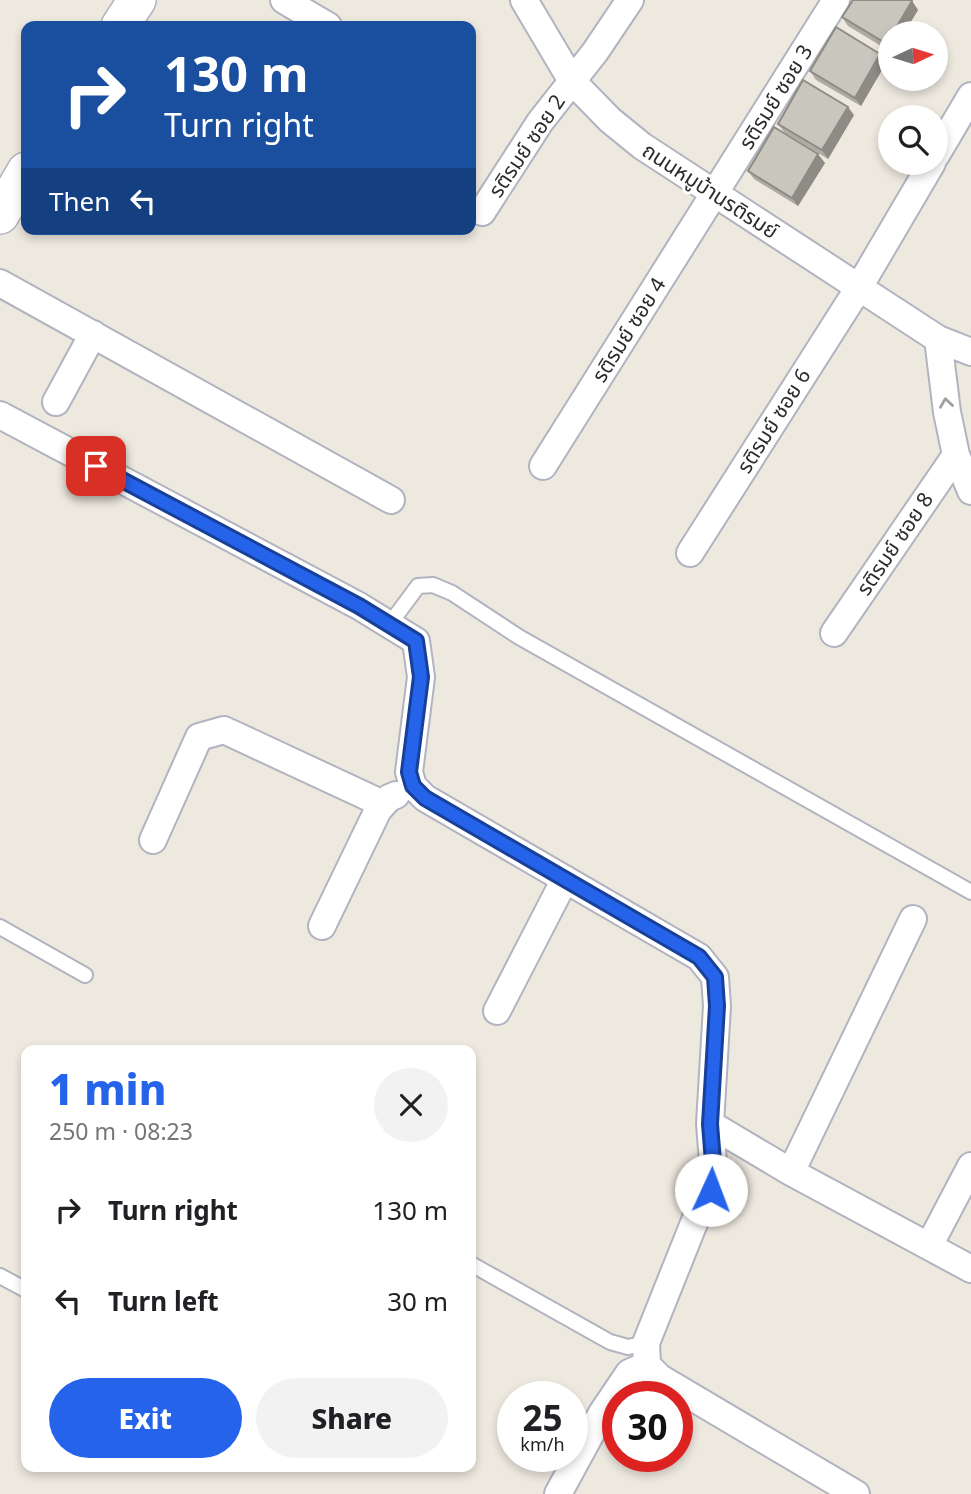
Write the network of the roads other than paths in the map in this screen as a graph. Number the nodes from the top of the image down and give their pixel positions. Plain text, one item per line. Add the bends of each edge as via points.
1 (137, 0) edge
2 (284, 0) edge
3 (524, 0) edge
4 (630, 0) edge
5 (836, 0) edge
6 (123, 21) edge
7 (320, 21) edge
8 (572, 81) junction
9 (971, 96) edge
10 (948, 135) edge
11 (16, 173) edge
12 (925, 175) edge
13 (716, 194) junction
14 (482, 212) dead end
15 (0, 215) edge
16 (0, 283) edge
17 (858, 289) junction
18 (93, 334) junction
19 (938, 339) junction
20 (971, 352) edge
21 (56, 402) dead end
22 (0, 415) edge
23 (956, 455) junction
24 (543, 466) dead end
25 (971, 491) edge
26 (391, 500) dead end
27 (690, 553) dead end
28 (389, 625) junction
29 (834, 633) dead end
30 (413, 786) junction
31 (383, 804) junction
32 (153, 840) dead end
33 (565, 879) junction
34 (971, 892) edge
35 (913, 919) dead end
36 (322, 926) dead end
37 (0, 927) edge
38 (85, 975) dead end
39 (497, 1011) dead end
40 (710, 1124) junction
41 (971, 1166) edge
42 (790, 1171) junction
43 (929, 1246) junction
44 (476, 1268) edge
45 (971, 1269) edge
46 (0, 1276) edge
47 (21, 1287) edge
48 (646, 1354) junction
49 (558, 1494) edge
50 (856, 1494) edge

1 - 6 street
2 - 7 street
3 - 8 street, ถนนหมูบ้านรติรมย์
4 - 8 street, รติรมย์ ซอย 2
5 - 13 street, รติรมย์ ซอย 3
8 - 13 street, ถนนหมูบ้านรติรมย์ via 642,146
8 - 14 street, รติรมย์ ซอย 2
9 - 10 street
11 - 15 street
12 - 17 street, รติรมย์ ซอย 6
13 - 17 street, ถนนหมูบ้านรติรมย์
13 - 24 street, รติรมย์ ซอย 4
16 - 18 street
17 - 19 street, ถนนหมูบ้านรติรมย์
17 - 27 street, รติรมย์ ซอย 6
18 - 21 street
18 - 26 street
19 - 20 street, ถนนหมูบ้านรติรมย์
23 -> 19 street
22 - 28 street
23 - 25 street
23 - 29 street, รติรมย์ ซอย 8
28 - 30 street via 416,641 420,663 409,772
28 - 34 lane via 418,586 433,585 452,593 519,637
30 - 31 street
30 - 33 street via 425,798
31 - 32 street via 224,730 213,731 199,737
31 - 36 street
33 - 39 street
33 - 40 street via 699,957 715,977
35 - 42 street
37 - 38 lane
40 - 42 street
40 - 48 street via 711,1190 704,1198
41 - 43 street
42 - 43 street
43 - 45 street
44 - 48 lane via 610,1342
46 - 47 lane
48 - 49 street via 602,1413
48 - 50 street via 660,1378

